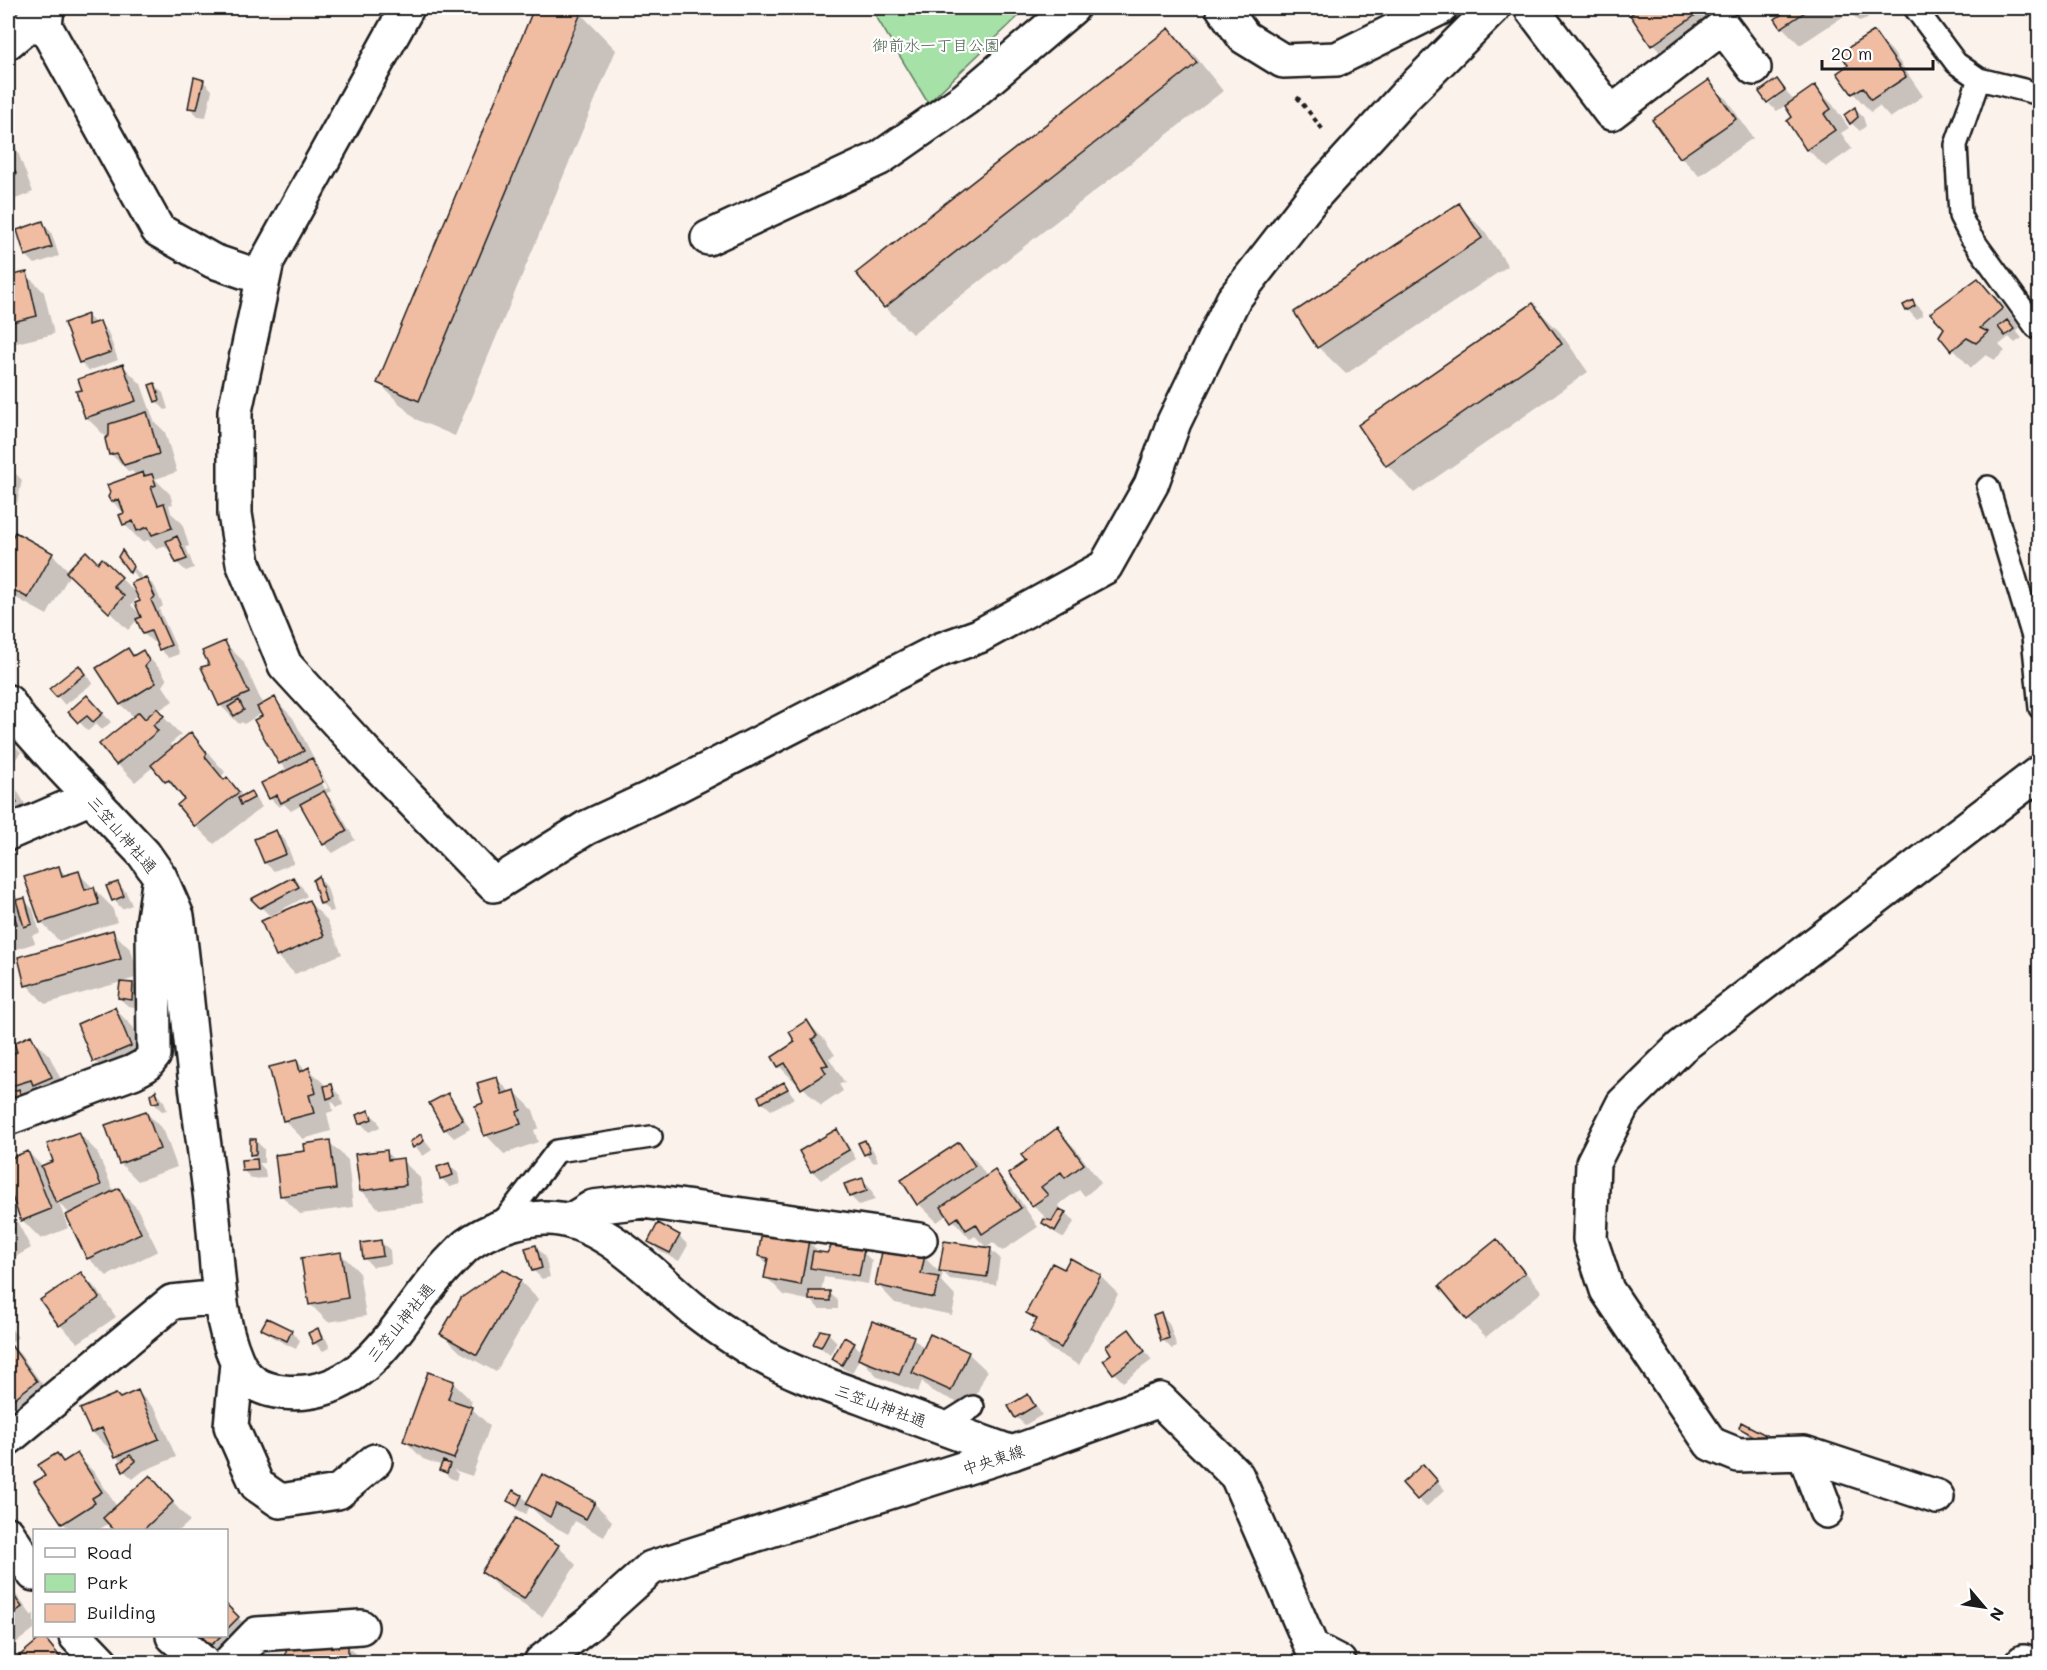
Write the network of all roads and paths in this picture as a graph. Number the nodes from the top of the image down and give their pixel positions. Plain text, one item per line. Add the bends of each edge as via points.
1 (407, 8) edge
2 (1072, 8) edge
3 (1223, 8) edge
4 (1440, 8) edge
5 (1493, 8) edge
6 (1531, 8) edge
7 (1915, 8) edge
8 (46, 17) edge
9 (8, 42) edge
10 (1283, 61) junction
11 (1754, 68) dead end
12 (1979, 79) junction
13 (2040, 94) edge
14 (1347, 159) junction
15 (708, 238) dead end
16 (263, 278) junction
17 (2036, 327) dead end
18 (1988, 487) dead end
19 (8, 702) edge
20 (2040, 708) edge
21 (2040, 772) edge
22 (91, 797) junction
23 (8, 833) edge
24 (160, 877) junction
25 (8, 1118) edge
26 (651, 1137) dead end
27 (570, 1221) junction
28 (497, 1230) junction
29 (920, 1240) dead end
30 (220, 1297) junction
31 (237, 1363) junction
32 (973, 1407) dead end
33 (940, 1427) junction
34 (8, 1438) edge
35 (1012, 1453) junction
36 (1804, 1453) junction
37 (375, 1461) dead end
38 (1937, 1497) dead end
39 (1826, 1511) dead end
40 (8, 1534) edge
41 (33, 1572) edge
42 (361, 1627) dead end
43 (78, 1637) edge
44 (175, 1637) edge
45 (101, 1662) edge
46 (202, 1662) edge
47 (230, 1662) edge
48 (541, 1662) edge
49 (1339, 1662) edge

1 - 16 street via 267,261
2 - 15 street via 965,99 880,158
3 - 10 street via 1244,37
4 - 10 street via 1337,59
5 - 14 street
6 - 11 street via 1611,113 1723,27
7 - 12 lane via 1956,63
8 - 9 street
8 - 16 street via 158,230 213,261
10 - 14 path via 1284,81
12 - 13 lane
12 - 17 lane via 1956,146 1960,216
14 - 16 street via 1233,300 1174,422 1151,485 1105,567 979,636 940,650 586,828 494,885 285,665 243,563 235,514 236,411
18 - 20 lane via 2033,637
19 - 22 street, 三笠山神社通
21 - 36 street via 1681,1047 1623,1104 1593,1163 1590,1239 1607,1290 1712,1444 1738,1455
22 - 23 street
22 - 24 street, 三笠山神社通
24 - 25 street via 153,925 154,1055 133,1072
24 - 30 street, 三笠山神社通 via 177,916 182,947
26 - 28 lane via 557,1150
27 - 28 street, 三笠山神社通 via 544,1218
27 - 29 street via 593,1208 643,1201
27 - 33 street, 三笠山神社通 via 617,1244 697,1312 747,1348 807,1378
28 - 31 street, 三笠山神社通 via 465,1246 367,1364 333,1387 298,1394 267,1391 252,1384
30 - 31 street, 三笠山神社通 via 224,1327
30 - 34 street via 172,1302
31 - 37 street via 231,1426 257,1485 280,1501 338,1492
32 - 33 lane
33 - 35 street, 三笠山神社通
35 - 48 street, 中央東線 via 651,1568
35 - 49 street, 中央東線 via 1160,1400 1237,1476 1312,1648
36 - 38 street
36 - 39 street
40 - 41 street
42 - 47 street via 257,1634
43 - 45 street
44 - 46 street

